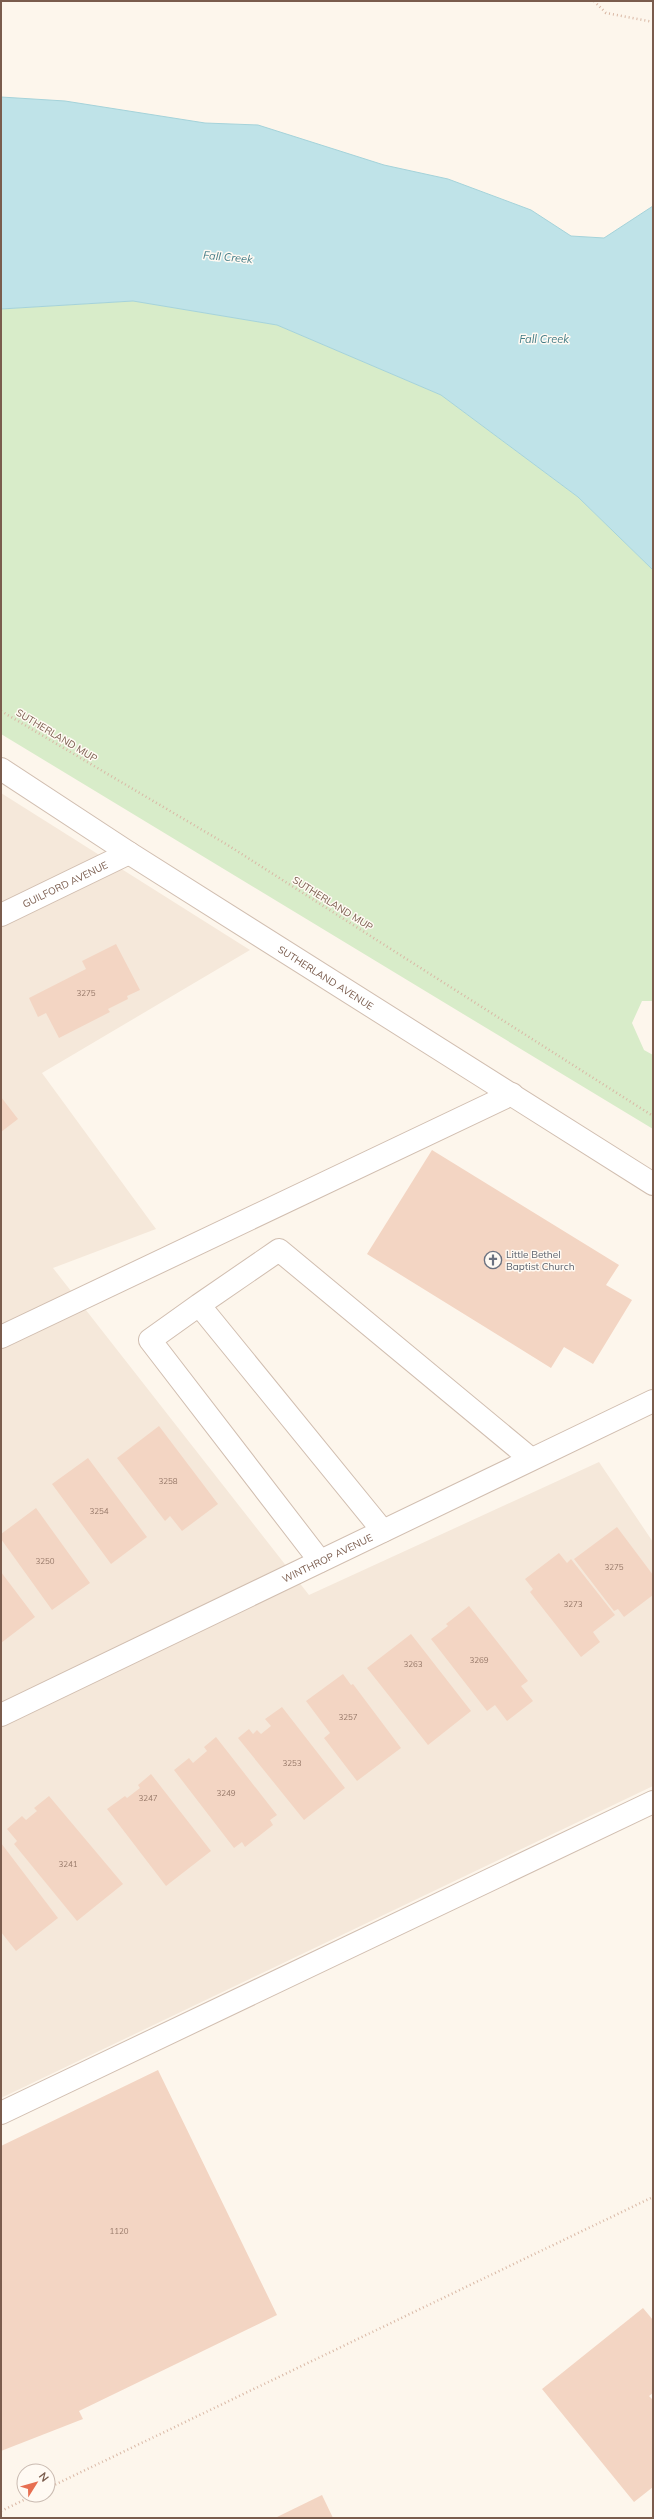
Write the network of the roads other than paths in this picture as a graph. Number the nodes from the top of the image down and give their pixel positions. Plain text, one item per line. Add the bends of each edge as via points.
1 (1, 769) edge
2 (129, 853) junction
3 (1, 915) edge
4 (512, 1094) junction
5 (653, 1184) edge
6 (199, 1305) junction
7 (1, 1337) edge
8 (653, 1401) edge
9 (531, 1459) junction
10 (383, 1531) junction
11 (320, 1561) junction
12 (2, 1712) edge
13 (653, 1802) edge
14 (1, 2113) edge

1 - 2 street, SUTHERLAND AVENUE
2 - 3 street, GUILFORD AVENUE
2 - 4 street, SUTHERLAND AVENUE
4 - 5 street, SUTHERLAND AVENUE
4 - 7 street
6 - 9 street via 278,1250
6 - 10 street
6 - 11 street via 150,1340
8 - 9 street, WINTHROP AVENUE
9 - 10 street, WINTHROP AVENUE
10 - 11 street, WINTHROP AVENUE
11 - 12 street, WINTHROP AVENUE
13 - 14 street

